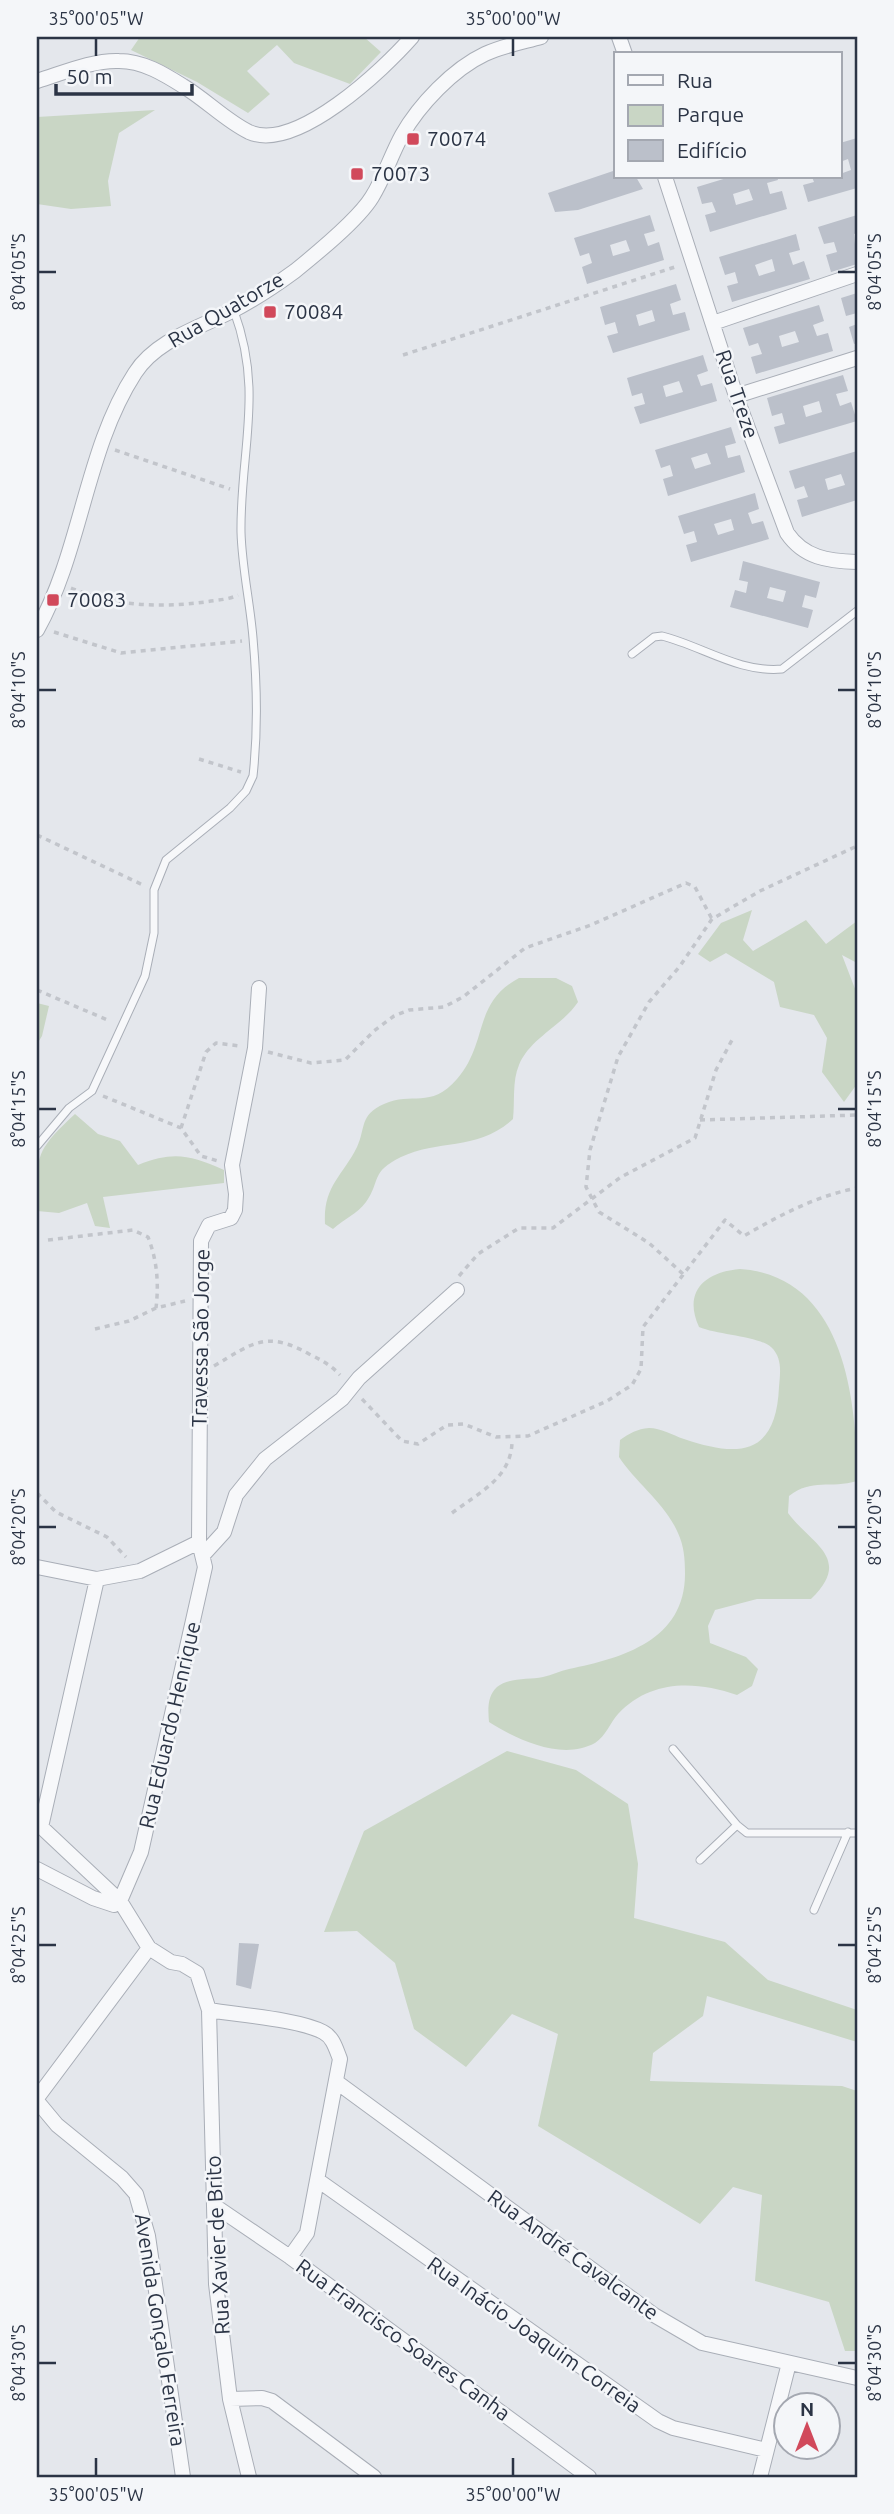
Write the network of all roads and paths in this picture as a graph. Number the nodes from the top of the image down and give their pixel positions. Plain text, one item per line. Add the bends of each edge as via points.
1 (412, 37) edge
2 (541, 37) edge
3 (37, 81) edge
4 (665, 178) edge
5 (693, 261) junction
6 (857, 274) edge
7 (234, 310) junction
8 (713, 323) junction
9 (403, 355) dead end
10 (857, 358) edge
11 (736, 396) junction
12 (103, 446) junction
13 (243, 493) junction
14 (857, 562) edge
15 (59, 583) junction
16 (246, 591) junction
17 (857, 611) edge
18 (38, 628) edge
19 (253, 637) junction
20 (632, 654) dead end
21 (199, 759) dead end
22 (253, 776) junction
23 (37, 835) edge
24 (857, 846) edge
25 (154, 890) junction
26 (712, 919) junction
27 (259, 988) dead end
28 (37, 990) edge
29 (122, 1025) junction
30 (732, 1040) dead end
31 (255, 1048) junction
32 (92, 1091) junction
33 (857, 1115) edge
34 (700, 1120) junction
35 (181, 1128) junction
36 (37, 1146) edge
37 (232, 1166) junction
38 (857, 1188) edge
39 (591, 1201) junction
40 (48, 1240) dead end
41 (683, 1274) junction
42 (457, 1290) joint
43 (201, 1300) junction
44 (156, 1308) junction
45 (95, 1329) dead end
46 (199, 1369) junction
47 (354, 1389) junction
48 (512, 1439) junction
49 (37, 1493) edge
50 (452, 1513) dead end
51 (201, 1548) junction
52 (37, 1567) edge
53 (140, 1571) junction
54 (97, 1579) junction
55 (673, 1749) dead end
56 (39, 1825) edge
57 (737, 1825) junction
58 (848, 1832) junction
59 (857, 1833) edge
60 (700, 1860) dead end
61 (37, 1869) edge
62 (119, 1903) junction
63 (814, 1910) dead end
64 (149, 1948) junction
65 (209, 2010) junction
66 (338, 2083) junction
67 (37, 2100) edge
68 (319, 2181) junction
69 (215, 2206) junction
70 (290, 2257) junction
71 (789, 2363) junction
72 (857, 2378) edge
73 (230, 2399) junction
74 (766, 2450) junction
75 (183, 2477) edge
76 (249, 2477) edge
77 (374, 2477) edge
78 (589, 2477) edge
79 (760, 2477) edge

1 - 3 street via 334,109 261,135 142,64 100,62
2 - 7 street, Rua Quatorze via 484,54 450,79 404,133 371,199 293,272
4 - 5 street, Rua Treze
5 - 8 street, Rua Treze
5 - 9 path
6 - 8 street
7 - 12 street, Rua Quatorze via 152,353 120,398
7 - 13 lane via 247,355 249,384
8 - 11 street, Rua Treze
10 - 11 street
11 - 14 street, Rua Treze via 787,533 797,548 813,556
12 - 13 path
12 - 15 street, Rua Quatorze
13 - 16 lane
15 - 16 path via 129,605 176,606 232,598
15 - 18 street, Rua Quatorze
16 - 19 lane
17 - 20 lane via 782,669 746,667 662,636
18 - 19 path via 121,653 241,642
19 - 22 lane
21 - 22 path
22 - 25 lane via 230,808 166,860
23 - 25 path
24 - 26 path
25 - 29 lane via 151,954
26 - 31 path via 695,887 686,883 525,948 444,1007 394,1016 345,1060 311,1063
26 - 39 path via 649,1002 618,1057 590,1150 586,1186
27 - 31 street, Travessa São Jorge
28 - 29 path
29 - 32 lane
30 - 34 path via 716,1070
31 - 35 path via 216,1043 206,1052
31 - 37 street, Travessa São Jorge
32 - 35 path
32 - 36 lane via 69,1108
33 - 34 path
34 - 39 path via 695,1138 621,1177
35 - 37 path via 201,1156
37 - 43 street, Travessa São Jorge via 232,1218 209,1225 201,1241
38 - 41 path via 831,1193 744,1236 724,1220
39 - 41 path via 599,1212 649,1242
39 - 42 path via 554,1228 519,1228 478,1254 460,1272
40 - 44 path via 133,1230 148,1237 155,1255
41 - 48 path via 643,1327 641,1369 632,1385 607,1401
42 - 47 street via 359,1378
43 - 44 path
43 - 46 street, Travessa São Jorge
44 - 45 path via 129,1321
46 - 47 path via 214,1366 254,1342 273,1339 331,1365
46 - 51 street, Travessa São Jorge
47 - 48 path via 402,1441 418,1444 447,1425 464,1424
47 - 51 street via 258,1467 236,1495 224,1532
48 - 50 path via 512,1456 500,1476
49 - 53 path via 56,1512 107,1537
51 - 53 street
51 - 62 street, Rua Eduardo Henrique via 205,1567 141,1852
52 - 54 street
53 - 54 street
54 - 56 street
55 - 57 lane
56 - 62 street
57 - 58 lane via 755,1834
57 - 60 lane
58 - 59 lane
58 - 63 lane
61 - 62 street via 93,1898
62 - 64 street
64 - 65 street, Rua Xavier de Brito via 197,1973
64 - 67 street
65 - 66 street via 325,2032 340,2059
65 - 69 street, Rua Xavier de Brito
66 - 68 street
66 - 71 street, Rua André Cavalcante via 677,2330 702,2343
67 - 75 street, Avenida Gonçalo Ferreira via 57,2125 136,2193 148,2236
68 - 70 street via 307,2233
68 - 74 street, Rua Inácio Joaquim Correia via 658,2421
69 - 70 street, Rua Francisco Soares Canha
69 - 73 street, Rua Xavier de Brito via 216,2284
70 - 78 street, Rua Francisco Soares Canha
71 - 72 street, Rua André Cavalcante
71 - 74 street
73 - 76 street, Rua Xavier de Brito
73 - 77 street via 272,2401
74 - 79 street

